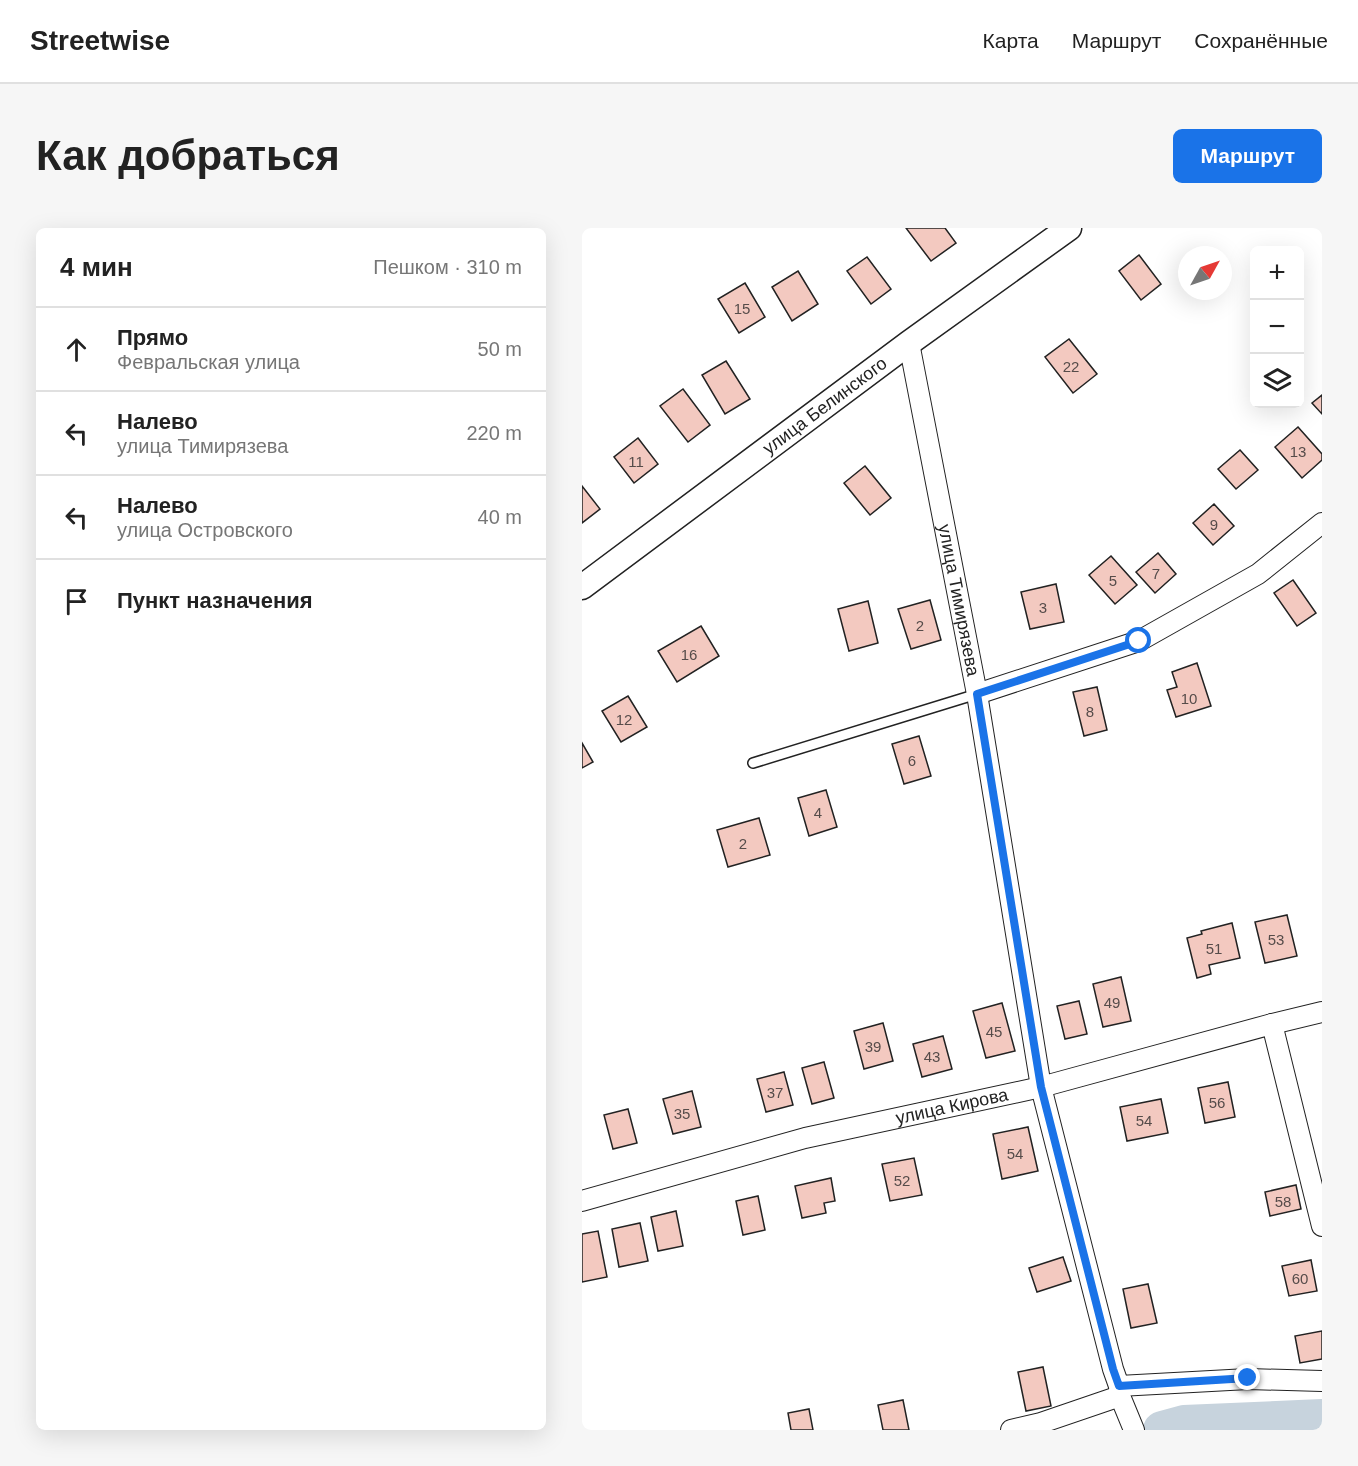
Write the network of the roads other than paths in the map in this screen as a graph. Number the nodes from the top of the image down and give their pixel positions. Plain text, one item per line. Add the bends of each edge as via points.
1 (1070, 228) edge
2 (909, 343) junction
3 (1322, 523) edge
4 (582, 588) edge
5 (977, 694) junction
6 (753, 763) dead end
7 (1322, 1012) edge
8 (1272, 1024) junction
9 (1041, 1087) junction
10 (582, 1201) edge
11 (1322, 1226) edge
12 (1322, 1381) edge
13 (1120, 1391) junction
14 (1133, 1426) edge
15 (1011, 1430) edge

1 - 2 street, улица Белинского
2 - 4 street, улица Белинского
2 - 5 street, улица Тимирязева
3 - 5 street via 1258,574 1139,641
5 - 6 lane
5 - 9 street, улица Тимирязева
7 - 8 street, улица Кирова
8 - 9 street, улица Кирова
8 - 11 street
9 - 10 street, улица Кирова via 805,1138
9 - 13 street, улица Тимирязева
12 - 13 street via 1248,1378
13 - 14 street, улица Тимирязева
13 - 15 street via 1041,1423

